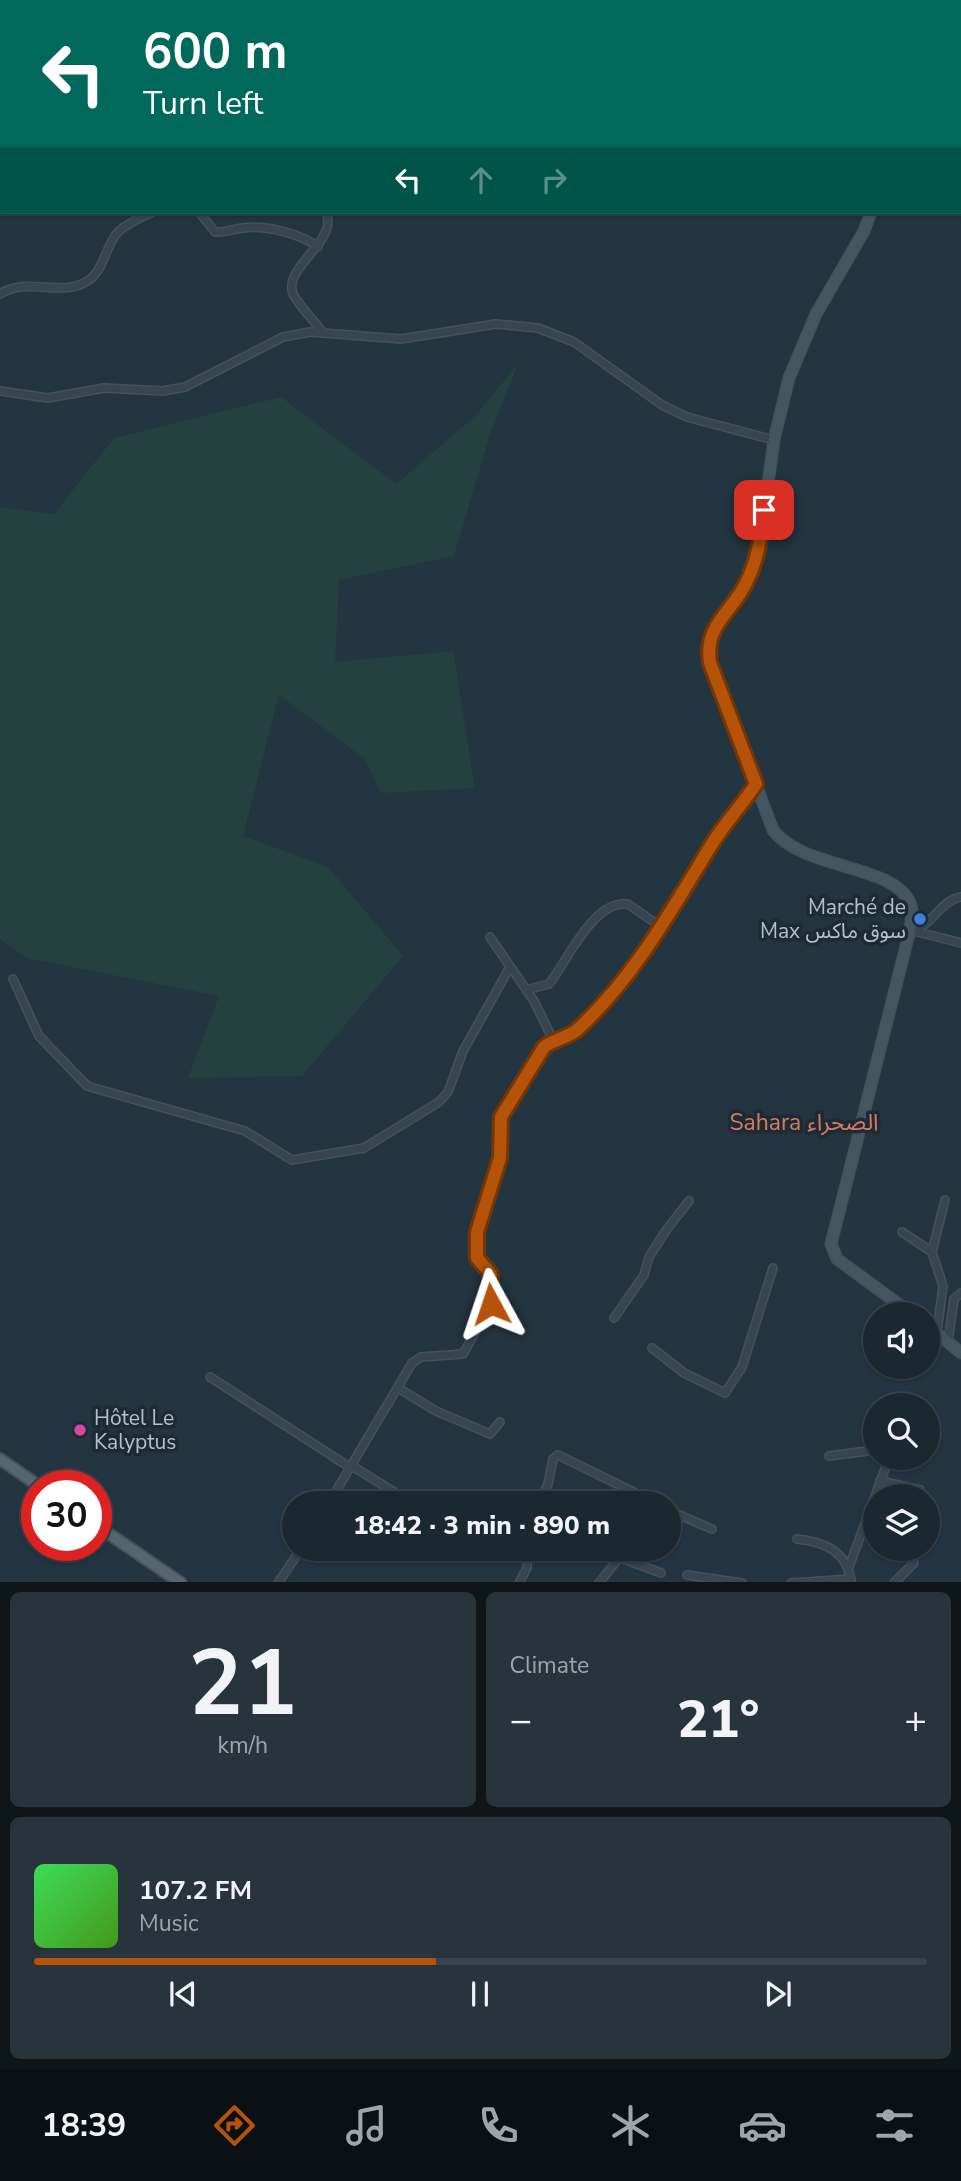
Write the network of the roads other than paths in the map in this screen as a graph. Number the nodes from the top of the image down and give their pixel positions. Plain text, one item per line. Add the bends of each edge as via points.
1 (148, 214) edge
2 (201, 214) edge
3 (327, 214) edge
4 (870, 214) edge
5 (318, 247) junction
6 (0, 294) edge
7 (323, 333) junction
8 (0, 391) edge
9 (774, 440) junction
10 (756, 784) junction
11 (961, 897) edge
12 (661, 927) junction
13 (910, 930) junction
14 (490, 937) dead end
15 (961, 943) edge
16 (510, 967) junction
17 (13, 979) dead end
18 (526, 990) junction
19 (553, 1040) junction
20 (945, 1200) dead end
21 (689, 1201) dead end
22 (902, 1232) dead end
23 (932, 1252) junction
24 (773, 1268) dead end
25 (961, 1293) edge
26 (896, 1302) edge
27 (939, 1302) edge
28 (614, 1318) dead end
29 (940, 1336) edge
30 (948, 1342) junction
31 (652, 1348) dead end
32 (961, 1353) edge
33 (210, 1377) dead end
34 (398, 1388) junction
35 (500, 1422) dead end
36 (863, 1452) edge
37 (829, 1456) dead end
38 (0, 1459) edge
39 (352, 1467) junction
40 (884, 1470) edge
41 (21, 1474) edge
42 (880, 1480) junction
43 (896, 1484) edge
44 (337, 1491) edge
45 (392, 1491) edge
46 (545, 1491) edge
47 (632, 1491) edge
48 (681, 1516) edge
49 (712, 1529) dead end
50 (112, 1536) edge
51 (797, 1539) dead end
52 (293, 1561) edge
53 (527, 1561) edge
54 (618, 1561) edge
55 (629, 1561) edge
56 (914, 1563) dead end
57 (849, 1567) junction
58 (661, 1573) dead end
59 (687, 1575) dead end
60 (851, 1581) edge
61 (180, 1582) edge
62 (279, 1582) edge
63 (520, 1582) edge
64 (599, 1582) edge
65 (735, 1582) edge
66 (821, 1582) edge
67 (895, 1582) edge

1 - 6 street via 121,229 99,270 86,282 68,289 30,285
2 - 5 street via 215,232 242,228 275,231
3 - 5 street via 329,224
4 - 9 main road via 802,344
5 - 7 street via 292,283 293,293
7 - 8 street via 283,337 185,387 163,391 103,388 48,398
7 - 9 street via 401,339 496,324 538,328 574,342 662,405 687,417
9 - 10 main road via 758,556 707,645
10 - 12 street via 719,833
10 - 13 main road via 782,842 895,884 910,903
11 - 13 street via 941,908 922,928
12 - 18 street via 628,904 610,906 587,925 549,984
12 - 19 street via 605,1002 570,1035
13 - 15 street
13 - 26 main road via 831,1244 837,1259
14 - 16 street
16 - 17 street via 439,1102 364,1148 292,1160 245,1131 86,1086 39,1036
16 - 18 street
18 - 19 street
19 - 34 street via 501,1117 500,1158 477,1232 477,1258 491,1274 491,1304 463,1354 416,1358
20 - 23 street
21 - 28 street
22 - 23 street
23 - 27 street via 943,1286
24 - 31 street via 742,1367 725,1393 684,1373
25 - 30 street via 954,1299
29 - 30 main road
30 - 32 main road
33 - 39 street
34 - 35 street via 436,1411 490,1434
34 - 39 street
36 - 37 street
38 - 41 main road
39 - 44 street
39 - 45 street
40 - 42 street
42 - 43 street
42 - 57 street
46 - 47 street via 558,1455
48 - 49 street
50 - 61 main road
51 - 57 street via 828,1545
52 - 62 street
53 - 63 street
54 - 64 street
55 - 58 street
56 - 67 street
57 - 60 street
59 - 65 street
60 - 66 street

